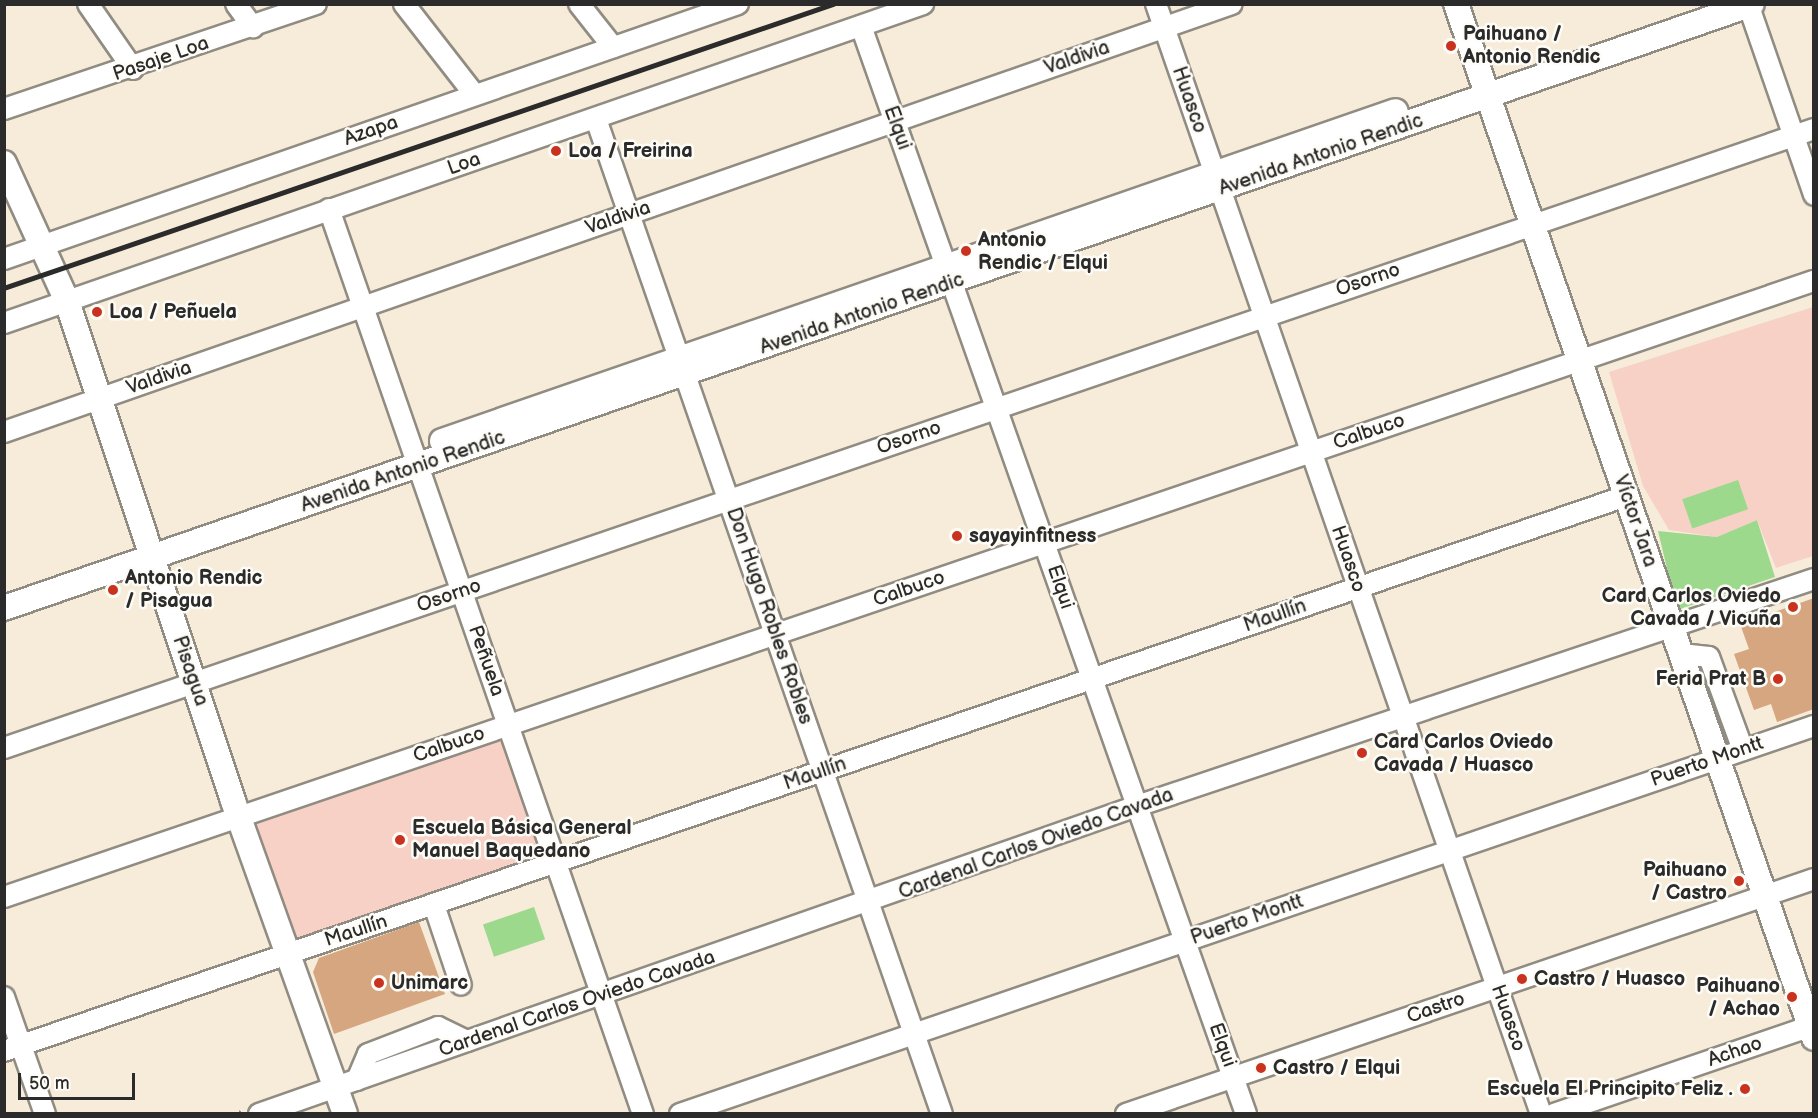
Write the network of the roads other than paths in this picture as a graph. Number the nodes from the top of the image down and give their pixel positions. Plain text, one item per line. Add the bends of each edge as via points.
1 (88, 4) edge
2 (236, 4) edge
3 (316, 4) edge
4 (404, 4) edge
5 (579, 4) edge
6 (738, 4) edge
7 (923, 4) edge
8 (1156, 4) edge
9 (1232, 4) edge
10 (1456, 4) edge
11 (1705, 4) edge
12 (1750, 5) edge
13 (861, 26) junction
14 (253, 27) junction
15 (1164, 28) junction
16 (613, 47) junction
17 (134, 69) junction
18 (1485, 89) junction
19 (474, 94) junction
20 (4, 110) edge
21 (596, 119) junction
22 (895, 122) junction
23 (1814, 129) edge
24 (1793, 136) junction
25 (4, 164) edge
26 (1217, 182) junction
27 (1814, 195) edge
28 (329, 209) junction
29 (629, 214) junction
30 (1532, 225) junction
31 (41, 246) junction
32 (4, 259) edge
33 (949, 275) junction
34 (1814, 281) edge
35 (67, 301) junction
36 (363, 307) junction
37 (1264, 316) junction
38 (4, 323) edge
39 (1579, 361) junction
40 (682, 367) junction
41 (99, 399) junction
42 (996, 408) junction
43 (4, 432) edge
44 (1311, 452) junction
45 (416, 459) junction
46 (1626, 496) junction
47 (728, 500) junction
48 (1044, 543) junction
49 (148, 551) junction
50 (1814, 579) edge
51 (1358, 588) junction
52 (462, 591) junction
53 (4, 592) edge
54 (4, 608) edge
55 (1672, 628) junction
56 (775, 634) junction
57 (1681, 654) junction
58 (1092, 679) junction
59 (194, 683) junction
60 (1404, 720) junction
61 (508, 725) junction
62 (1814, 726) edge
63 (4, 748) edge
64 (1743, 750) junction
65 (1717, 759) junction
66 (823, 771) junction
67 (1137, 806) junction
68 (239, 817) junction
69 (1450, 850) junction
70 (556, 864) junction
71 (1814, 879) edge
72 (1764, 896) junction
73 (4, 897) edge
74 (869, 904) junction
75 (434, 905) junction
76 (1185, 941) junction
77 (290, 954) junction
78 (461, 985) dead end
79 (1497, 987) junction
80 (602, 994) junction
81 (4, 997) edge
82 (1812, 1030) edge
83 (914, 1034) junction
84 (13, 1048) edge
85 (1233, 1077) junction
86 (346, 1084) junction
87 (45, 1113) edge
88 (260, 1113) edge
89 (345, 1113) edge
90 (643, 1113) edge
91 (680, 1113) edge
92 (942, 1113) edge
93 (1126, 1113) edge
94 (1246, 1113) edge
95 (1541, 1113) edge
96 (1554, 1113) edge

1 - 17 street
2 - 14 street
3 - 14 street, Pasaje Loa
4 - 19 street
5 - 16 street
6 - 16 street, Azapa
7 - 13 street, Loa
8 - 15 street, Huasco
9 - 15 street, Valdivia
10 - 18 main road, Víctor Jara
11 - 18 main road, Avenida Antonio Rendic
12 - 18 main road, Avenida Antonio Rendic
12 - 24 street
13 - 21 street, Loa
13 - 22 street, Elqui
14 - 17 street, Pasaje Loa
15 - 22 street, Valdivia
15 - 26 street, Huasco
16 - 19 street, Azapa
17 - 20 street, Pasaje Loa
18 - 26 main road, Avenida Antonio Rendic
18 - 30 main road, Víctor Jara
19 - 31 street, Azapa
21 - 28 street, Loa
21 - 29 street, Don Hugo Robles Robles
22 - 29 street, Valdivia
22 - 33 street, Elqui
23 - 24 street, Osorno
24 - 27 street
24 - 30 street, Osorno
25 - 31 main road, Pisagua
26 - 33 main road, Avenida Antonio Rendic
26 - 37 street, Huasco
28 - 35 street, Loa
28 - 36 street, Peñuela
29 - 36 street, Valdivia
29 - 40 street, Don Hugo Robles Robles
30 - 37 street, Osorno
30 - 39 main road, Víctor Jara
31 - 32 street, Azapa
31 - 35 main road, Pisagua
33 - 40 main road, Avenida Antonio Rendic
33 - 42 street, Elqui
34 - 39 street, Calbuco
35 - 38 street, Loa
35 - 41 main road, Pisagua
36 - 41 street, Valdivia
36 - 45 street, Peñuela
37 - 42 street, Osorno
37 - 44 street, Huasco
39 - 44 street, Calbuco
39 - 46 main road, Víctor Jara
40 - 45 main road, Avenida Antonio Rendic
40 - 47 street, Don Hugo Robles Robles
41 - 43 street, Valdivia
41 - 49 main road, Pisagua
42 - 47 street, Osorno
42 - 48 street, Elqui
44 - 48 street, Calbuco
44 - 51 street, Huasco
45 - 49 main road, Avenida Antonio Rendic
45 - 52 street, Peñuela
46 - 51 street, Maullín
46 - 55 main road, Víctor Jara
47 - 52 street, Osorno
47 - 56 street, Don Hugo Robles Robles
48 - 56 street, Calbuco
48 - 58 street, Elqui
49 - 53 main road, Avenida Antonio Rendic
49 - 54 main road, Avenida Antonio Rendic
49 - 59 main road, Pisagua
50 - 55 street, Cardenal Carlos Oviedo Cavada
51 - 58 street, Maullín
51 - 60 street, Huasco
52 - 59 street, Osorno
52 - 61 street, Peñuela
55 - 57 main road, Víctor Jara
55 - 60 street, Cardenal Carlos Oviedo Cavada
56 - 61 street, Calbuco
56 - 66 street, Don Hugo Robles Robles
57 - 64 street via 1709,657
57 - 65 main road, Víctor Jara
58 - 66 street, Maullín
58 - 67 street, Elqui
59 - 63 street, Osorno
59 - 68 main road, Pisagua
60 - 67 street, Cardenal Carlos Oviedo Cavada
60 - 69 street, Huasco
61 - 68 street, Calbuco
61 - 70 street, Peñuela
62 - 64 street, Puerto Montt
64 - 65 street, Puerto Montt
65 - 69 street, Puerto Montt
65 - 72 main road, Víctor Jara
66 - 70 street, Maullín
66 - 74 street, Don Hugo Robles Robles
67 - 74 street, Cardenal Carlos Oviedo Cavada
67 - 76 street, Elqui
68 - 73 street, Calbuco
68 - 77 main road, Pisagua
69 - 76 street, Puerto Montt
69 - 79 street, Huasco
70 - 75 street, Maullín
70 - 80 street, Peñuela
71 - 72 street, Castro
72 - 79 street, Castro
72 - 82 main road, Víctor Jara
74 - 80 street, Cardenal Carlos Oviedo Cavada
74 - 83 street, Don Hugo Robles Robles
75 - 77 street, Maullín
75 - 78 street
76 - 83 street, Puerto Montt
76 - 85 street, Elqui
77 - 84 street, Maullín
77 - 86 main road, Pisagua
79 - 85 street, Castro
79 - 95 street, Huasco
80 - 86 street, Cardenal Carlos Oviedo Cavada
80 - 90 street, Peñuela
81 - 84 street
82 - 96 street, Achao
83 - 91 street, Puerto Montt
83 - 92 street, Don Hugo Robles Robles
84 - 87 street
85 - 93 street, Castro
85 - 94 street, Elqui
86 - 88 street, Cardenal Carlos Oviedo Cavada
86 - 89 main road, Pisagua

